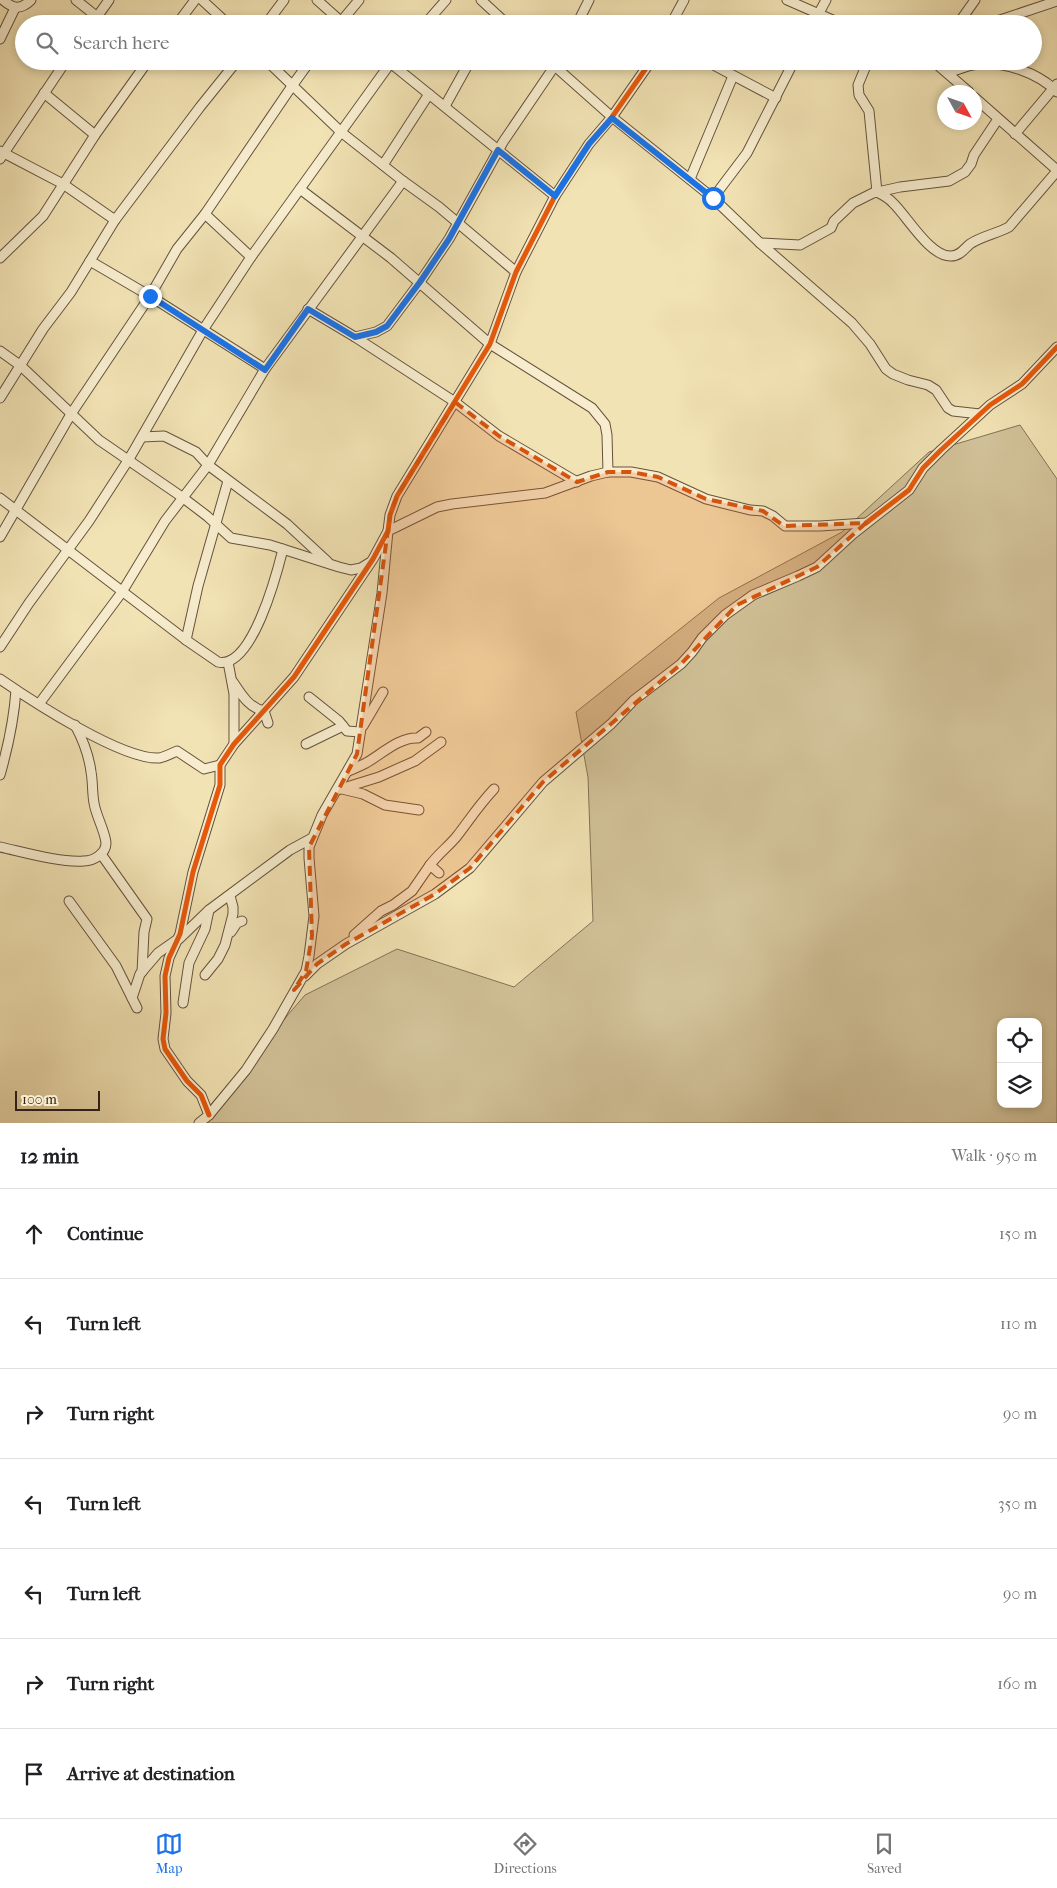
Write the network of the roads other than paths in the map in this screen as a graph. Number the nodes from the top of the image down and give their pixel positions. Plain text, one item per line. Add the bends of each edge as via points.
1 (3, 0) edge
2 (31, 0) edge
3 (76, 0) edge
4 (109, 0) edge
5 (195, 0) edge
6 (202, 0) edge
7 (284, 0) edge
8 (316, 0) edge
9 (359, 0) edge
10 (446, 0) edge
11 (481, 0) edge
12 (589, 0) edge
13 (684, 0) edge
14 (787, 0) edge
15 (826, 0) edge
16 (975, 0) edge
17 (1057, 1) edge
18 (15, 8) junction
19 (818, 14) joint
20 (90, 15) edge
21 (98, 15) edge
22 (184, 15) edge
23 (218, 15) edge
24 (273, 15) edge
25 (332, 15) edge
26 (347, 15) edge
27 (433, 15) edge
28 (495, 15) edge
29 (582, 15) edge
30 (676, 15) edge
31 (964, 15) edge
32 (1015, 15) edge
33 (0, 39) edge
34 (60, 70) edge
35 (142, 70) edge
36 (230, 70) edge
37 (276, 70) edge
38 (304, 70) edge
39 (384, 70) edge
40 (400, 70) edge
41 (465, 70) edge
42 (549, 70) edge
43 (561, 70) edge
44 (645, 70) edge
45 (722, 70) edge
46 (790, 70) edge
47 (864, 70) edge
48 (944, 70) edge
49 (958, 70) edge
50 (1019, 70) edge
51 (948, 73) junction
52 (733, 76) junction
53 (961, 85) edge
54 (292, 86) junction
55 (1056, 88) edge
56 (44, 94) junction
57 (429, 94) junction
58 (776, 98) junction
59 (982, 104) edge
60 (445, 106) junction
61 (612, 118) junction
62 (998, 119) junction
63 (341, 132) junction
64 (1015, 134) junction
65 (95, 135) junction
66 (498, 150) junction
67 (1, 155) edge
68 (383, 165) junction
69 (1057, 171) edge
70 (690, 179) junction
71 (403, 182) junction
72 (64, 184) junction
73 (300, 189) junction
74 (877, 192) junction
75 (555, 196) junction
76 (713, 198) junction
77 (205, 214) junction
78 (115, 220) junction
79 (458, 222) junction
80 (363, 237) junction
81 (760, 244) junction
82 (251, 257) junction
83 (0, 258) edge
84 (90, 261) junction
85 (516, 272) junction
86 (420, 282) junction
87 (150, 296) junction
88 (308, 309) junction
89 (203, 330) junction
90 (355, 337) junction
91 (490, 344) junction
92 (1057, 347) edge
93 (0, 352) edge
94 (21, 366) junction
95 (265, 370) junction
96 (0, 398) edge
97 (454, 402) junction
98 (71, 414) junction
99 (980, 414) junction
100 (142, 436) junction
101 (129, 459) junction
102 (208, 465) junction
103 (608, 472) junction
104 (228, 481) junction
105 (577, 482) junction
106 (182, 497) junction
107 (0, 498) edge
108 (16, 511) junction
109 (866, 523) junction
110 (216, 524) junction
111 (388, 531) junction
112 (0, 537) edge
113 (283, 549) junction
114 (68, 551) junction
115 (373, 559) junction
116 (330, 563) junction
117 (122, 592) junction
118 (186, 640) junction
119 (0, 647) edge
120 (228, 662) junction
121 (231, 678) junction
122 (0, 679) edge
123 (16, 690) junction
124 (383, 692) dead end
125 (309, 697) dead end
126 (39, 704) junction
127 (264, 711) junction
128 (268, 723) dead end
129 (74, 725) junction
130 (343, 726) junction
131 (360, 731) junction
132 (426, 732) dead end
133 (441, 742) dead end
134 (234, 744) junction
135 (306, 744) dead end
136 (220, 765) junction
137 (348, 771) junction
138 (0, 775) edge
139 (494, 789) dead end
140 (339, 790) junction
141 (419, 810) dead end
142 (312, 838) junction
143 (0, 847) edge
144 (101, 854) junction
145 (430, 865) junction
146 (438, 873) dead end
147 (230, 896) junction
148 (69, 901) dead end
149 (209, 910) junction
150 (242, 921) dead end
151 (177, 940) junction
152 (346, 944) junction
153 (224, 945) junction
154 (142, 972) junction
155 (205, 975) dead end
156 (294, 990) junction
157 (132, 998) junction
158 (182, 1003) dead end
159 (137, 1008) dead end
160 (209, 1115) junction
161 (200, 1123) edge

1 - 18 street
2 - 18 street
3 - 20 street
4 - 21 street
5 - 22 street
6 - 23 street
7 - 24 street
8 - 25 street
9 - 26 street
10 - 27 street
11 - 28 street
12 - 29 street
13 - 30 street
14 - 19 street
15 - 19 street
16 - 31 street
17 - 32 street
18 - 33 street
34 - 56 street
35 - 65 street
36 - 78 street
37 - 54 street
38 - 54 street
39 - 63 street
40 - 57 street
41 - 60 street
42 - 66 street
43 - 61 street
44 - 61 street
45 - 52 street
46 - 58 street
47 - 74 street via 858,85 859,94 869,111
48 - 51 street
49 - 51 street
50 - 55 street
51 - 53 street
52 - 58 street
52 - 70 street
54 - 63 street
54 - 77 street
55 - 64 street
56 - 65 street
56 - 67 street
57 - 60 street
57 - 68 street
58 - 76 street via 747,153
59 - 62 street
60 - 66 street
61 - 70 street
61 - 75 street via 589,144
62 - 64 street
62 - 74 street via 965,172 950,181 900,186
63 - 68 street
63 - 73 street
64 - 69 street
65 - 72 street
66 - 75 street
66 - 79 street
67 - 72 street
68 - 71 street
69 - 74 street via 1009,227 985,236 962,253 951,256 938,252 917,233 892,201
70 - 76 street
71 - 79 street
71 - 80 street
72 - 78 street
72 - 83 street via 43,216
73 - 80 street
73 - 82 street
74 - 81 street via 853,203 831,228 800,245
75 - 85 street
76 - 81 street
77 - 82 street
77 - 87 street via 176,248
78 - 84 street
79 - 85 street
79 - 86 street
80 - 86 street
80 - 88 street
81 - 99 street via 852,323 886,369 936,390 953,411
82 - 89 street
84 - 87 street
84 - 94 street
85 - 91 street
86 - 90 street via 387,326
86 - 91 street
87 - 89 street
87 - 98 street
88 - 90 street
88 - 95 street
89 - 95 street
89 - 100 street
90 - 97 street
91 - 97 street
91 - 103 street via 599,415 608,435
92 - 99 street via 1022,384
93 - 94 street
94 - 96 street
94 - 98 street
95 - 102 street
97 - 105 street via 499,436
97 - 111 street via 397,496
98 - 101 street via 99,440
98 - 108 street
99 - 109 street via 923,468 909,490
100 - 101 street
100 - 102 street via 173,439 196,452
101 - 106 street
101 - 114 street
102 - 104 street
102 - 106 street
103 - 105 street
103 - 109 street via 631,472 658,478 706,499 763,511 785,526
104 - 110 street
104 - 116 street via 287,524
105 - 111 street via 545,493 437,507
106 - 110 street
106 - 117 street
107 - 108 street
108 - 112 street
108 - 114 street
109 - 152 street via 817,567 753,595 725,615 680,664 634,700 543,782 470,868 435,894
110 - 113 street via 231,538
110 - 118 street
111 - 115 street
111 - 131 street via 382,593
113 - 116 street
113 - 120 street via 263,615 238,656
114 - 117 street
114 - 119 street
115 - 116 street via 361,568 351,570
115 - 127 street via 294,677
117 - 118 street
117 - 126 street
118 - 120 street via 218,662
120 - 121 street
121 - 127 street via 248,702
121 - 134 street
122 - 123 street
123 - 126 street
123 - 138 street via 8,749
124 - 131 street
125 - 130 street
126 - 129 street
127 - 128 street
127 - 134 street
129 - 136 street via 136,755 159,758 177,752 204,769
129 - 144 street via 82,738 91,773 95,810 106,843
130 - 131 street via 347,731
130 - 135 street
131 - 137 street via 357,754
132 - 137 street via 418,738 394,745
133 - 140 street via 415,762
134 - 136 street
136 - 151 street via 220,785 193,872
137 - 140 street
139 - 145 street
140 - 141 street via 363,794 386,805
140 - 142 street via 322,815
142 - 147 street via 290,850
142 - 156 street via 309,858 314,916 312,936 306,971
143 - 144 street via 49,858 84,861
144 - 154 street via 147,918
145 - 146 street
145 - 152 street via 416,888 381,912
147 - 149 street
147 - 153 street via 233,911
148 - 157 street via 116,966
149 - 151 street
149 - 158 street via 205,929 189,963
150 - 153 street via 235,926
151 - 154 street via 158,953
151 - 160 street via 165,976 163,1045 201,1095
152 - 156 street via 317,964
153 - 155 street
154 - 157 street
156 - 160 street via 246,1070
157 - 159 street
160 - 161 street

